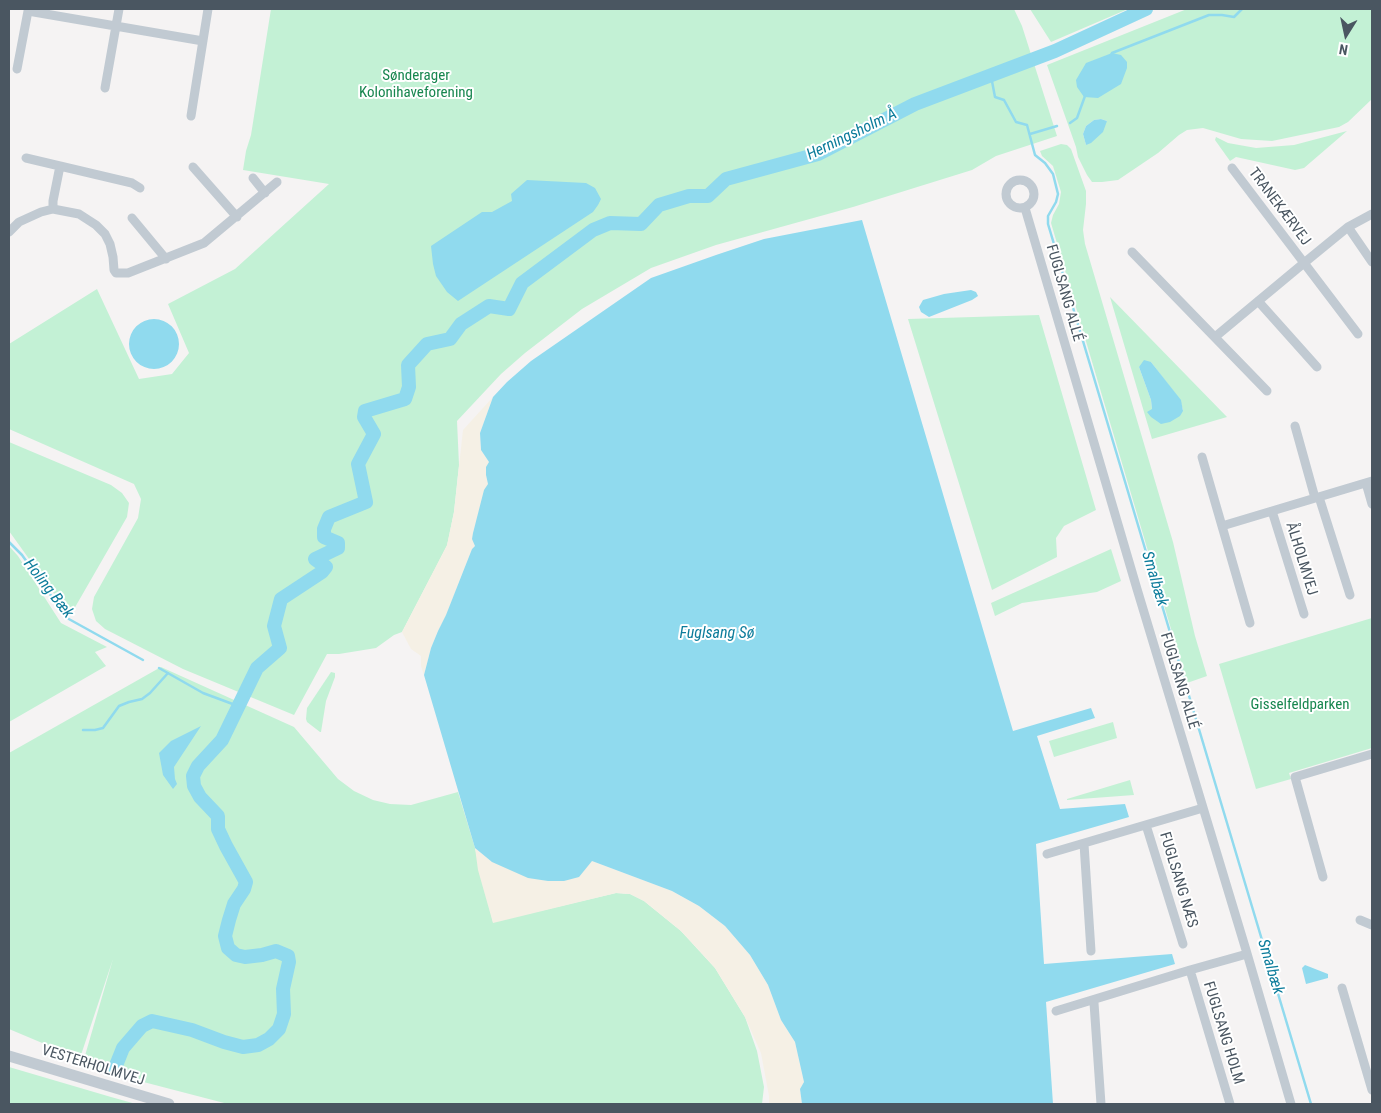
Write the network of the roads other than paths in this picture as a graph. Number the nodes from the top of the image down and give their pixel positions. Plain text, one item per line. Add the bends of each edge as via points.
1 (119, 9) edge
2 (208, 9) edge
3 (28, 10) edge
4 (116, 27) junction
5 (203, 41) junction
6 (17, 69) dead end
7 (105, 88) dead end
8 (191, 116) dead end
9 (26, 158) dead end
10 (60, 166) junction
11 (193, 167) dead end
12 (1232, 168) dead end
13 (253, 178) dead end
14 (277, 182) dead end
15 (140, 188) dead end
16 (265, 193) junction
17 (1024, 208) dead end
18 (53, 209) junction
19 (1372, 214) edge
20 (237, 217) junction
21 (132, 218) dead end
22 (1348, 228) junction
23 (9, 232) edge
24 (1132, 252) dead end
25 (166, 258) junction
26 (1372, 262) edge
27 (1304, 263) junction
28 (1258, 301) junction
29 (1358, 334) dead end
30 (1215, 337) junction
31 (1317, 367) dead end
32 (1267, 391) dead end
33 (1295, 426) dead end
34 (1202, 457) dead end
35 (1369, 482) edge
36 (1317, 498) junction
37 (1372, 504) edge
38 (1272, 511) junction
39 (1222, 526) junction
40 (1350, 595) dead end
41 (1304, 614) dead end
42 (1250, 623) dead end
43 (1372, 754) edge
44 (1203, 808) junction
45 (1146, 825) junction
46 (1084, 844) junction
47 (1047, 854) dead end
48 (1322, 876) dead end
49 (1360, 920) dead end
50 (1372, 925) edge
51 (1183, 944) dead end
52 (1091, 952) dead end
53 (1247, 954) junction
54 (1190, 970) junction
55 (1342, 988) dead end
56 (1093, 1000) junction
57 (1056, 1011) dead end
58 (9, 1056) edge
59 (1372, 1090) edge
60 (169, 1104) edge
61 (1101, 1104) edge
62 (1230, 1104) edge
63 (1291, 1104) edge

1 - 4 street
2 - 5 street
3 - 4 street
3 - 6 street
4 - 5 street
4 - 7 street
5 - 8 street
9 - 10 street
10 - 15 street via 132,183
10 - 18 street
11 - 20 street
12 - 27 street, TRANEKÆRVEJ
13 - 16 street
14 - 16 street
16 - 20 street
17 - 44 street, FUGLSANG ALLÉ
18 - 23 street via 30,216
18 - 25 street via 79,214 105,234 116,273 128,273
19 - 22 street, TRANEKÆRVEJ
20 - 25 street via 204,243
21 - 25 street
22 - 26 street
22 - 27 street, TRANEKÆRVEJ
24 - 30 street
27 - 28 street, TRANEKÆRVEJ
27 - 29 street, TRANEKÆRVEJ
28 - 30 street, TRANEKÆRVEJ
28 - 31 street
30 - 32 street
33 - 36 street
34 - 39 street
35 - 36 street, ÅLHOLMVEJ
35 - 37 street, ÅLHOLMVEJ
36 - 38 street, ÅLHOLMVEJ
36 - 40 street
38 - 39 street, ÅLHOLMVEJ
38 - 41 street, ÅLHOLMVEJ
39 - 42 street
43 - 48 street via 1295,777
44 - 45 street, FUGLSANG NÆS
44 - 53 street, FUGLSANG ALLÉ
45 - 46 street, FUGLSANG NÆS
45 - 51 street, FUGLSANG NÆS
46 - 47 street, FUGLSANG NÆS
46 - 52 street
49 - 50 street
53 - 54 street, FUGLSANG HOLM
53 - 63 street, FUGLSANG ALLÉ
54 - 56 street, FUGLSANG HOLM
54 - 62 street, FUGLSANG HOLM
55 - 59 street
56 - 57 street, FUGLSANG HOLM
56 - 61 street
58 - 60 street, VESTERHOLMVEJ

